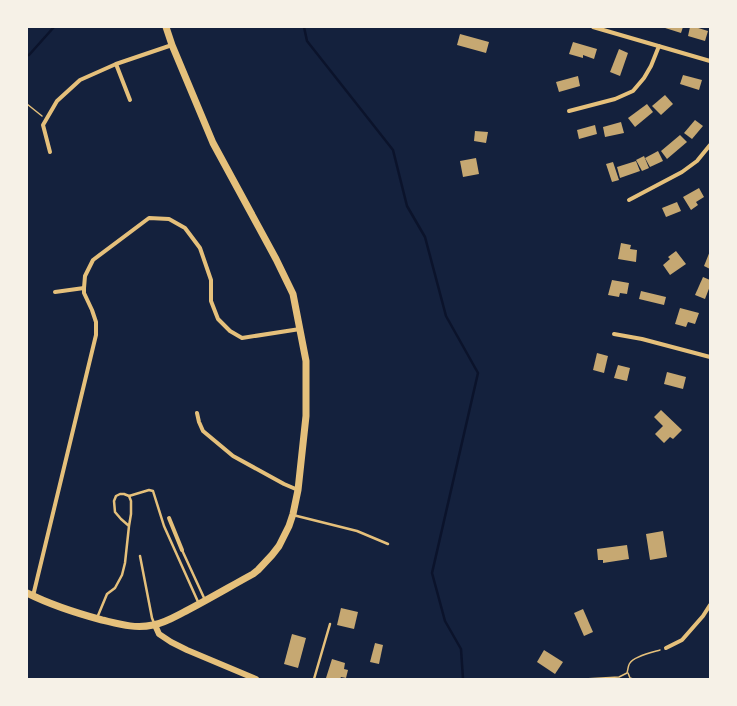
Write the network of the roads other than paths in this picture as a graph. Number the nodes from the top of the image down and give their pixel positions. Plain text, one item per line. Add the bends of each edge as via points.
1 (166, 27) edge
2 (593, 27) edge
3 (172, 45) junction
4 (659, 46) junction
5 (710, 61) edge
6 (116, 64) junction
7 (130, 100) dead end
8 (569, 111) dead end
9 (710, 145) edge
10 (50, 152) dead end
11 (629, 200) dead end
12 (84, 288) junction
13 (55, 292) dead end
14 (300, 329) junction
15 (614, 334) dead end
16 (710, 357) edge
17 (197, 414) dead end
18 (298, 490) junction
19 (129, 496) junction
20 (292, 514) junction
21 (169, 518) dead end
22 (129, 526) junction
23 (388, 544) dead end
24 (182, 550) joint
25 (140, 556) dead end
26 (30, 595) edge
27 (202, 603) junction
28 (710, 605) edge
29 (97, 618) junction
30 (330, 624) dead end
31 (155, 625) junction
32 (666, 648) road end
33 (245, 677) edge
34 (256, 679) edge
35 (314, 679) edge

1 - 3 main road
2 - 4 street
3 - 6 street
3 - 14 main road via 213,143 293,294
4 - 5 street
4 - 8 street via 648,72 633,91 615,100
6 - 7 street
6 - 10 street via 80,80 57,101 44,124
9 - 11 street via 697,161 682,172
12 - 13 street
12 - 14 street via 93,260 149,218 169,219 185,228 200,248 210,280 211,302 218,319 230,331 242,338
12 - 26 street via 96,322 96,335
14 - 18 main road via 306,361 306,416
15 - 16 street
17 - 18 street via 203,431 221,446
18 - 20 main road
19 - 22 lane
19 - 22 lane via 120,494 114,501 115,512
19 - 27 lane via 153,491 164,526
20 - 23 lane via 357,531
20 - 27 main road via 279,546 258,570
21 - 24 street
22 - 29 lane via 122,575 115,588 107,594
24 - 27 lane
25 - 31 lane
26 - 29 main road via 55,606
27 - 31 main road
28 - 32 street via 682,640
29 - 31 main road via 133,627
30 - 35 lane
31 - 33 street via 159,634 176,644
33 - 34 street

